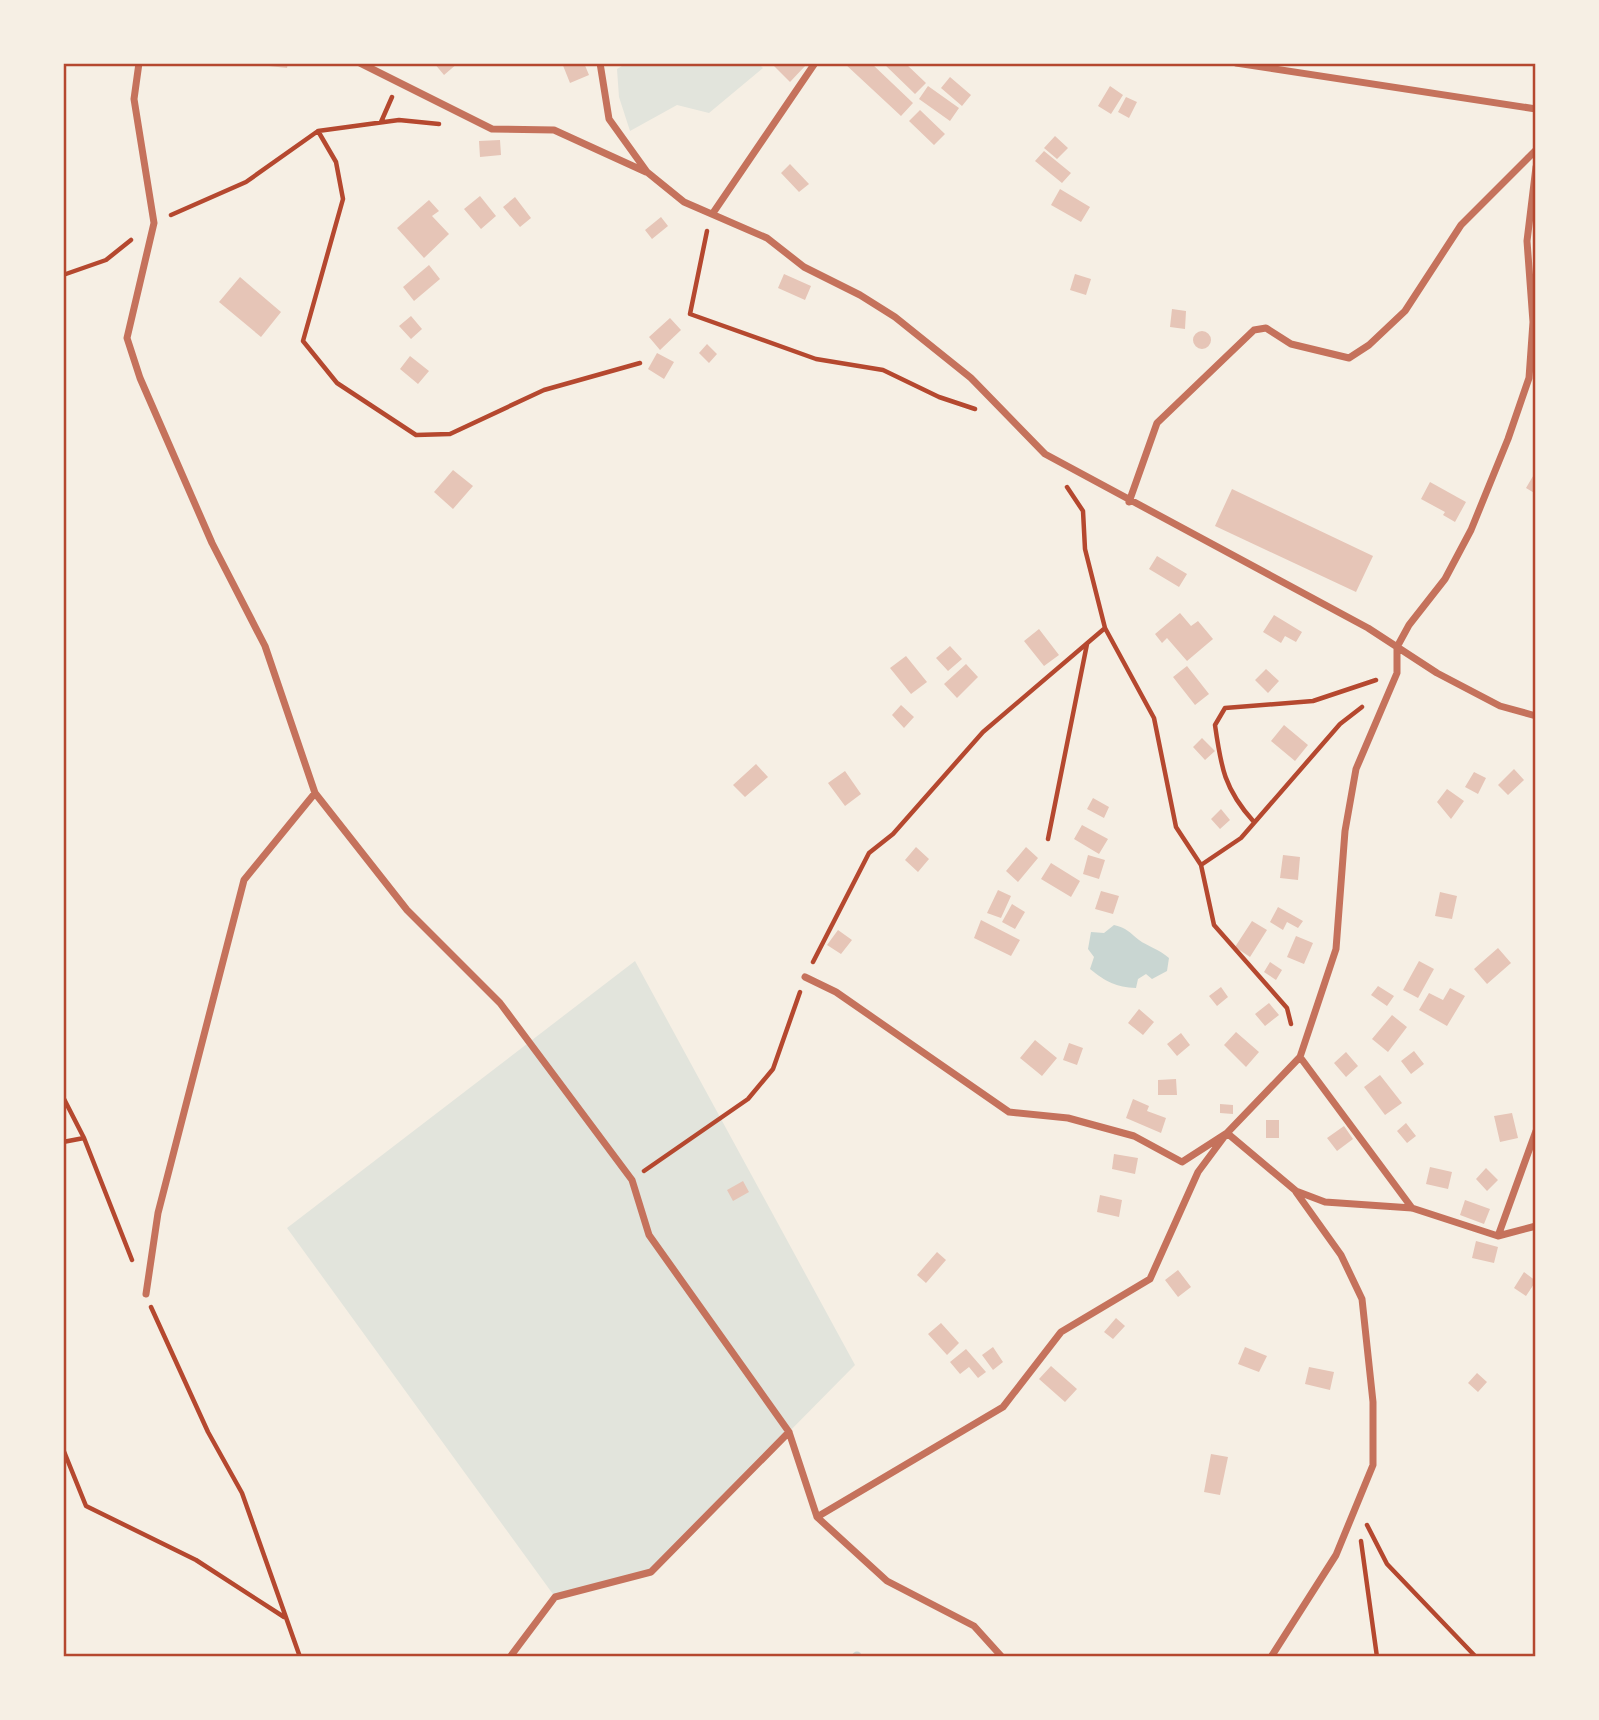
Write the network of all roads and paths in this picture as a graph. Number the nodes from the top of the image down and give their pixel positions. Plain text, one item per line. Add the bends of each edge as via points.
1 (139, 63) edge
2 (360, 63) edge
3 (600, 63) edge
4 (815, 63) edge
5 (1236, 63) edge
6 (1536, 109) edge
7 (452, 125) dead end
8 (318, 131) junction
9 (1536, 150) edge
10 (1536, 167) edge
11 (647, 172) junction
12 (712, 213) junction
13 (154, 223) junction
14 (63, 275) edge
15 (640, 363) dead end
16 (1009, 420) junction
17 (1045, 454) junction
18 (1129, 502) junction
19 (1105, 628) junction
20 (1087, 644) junction
21 (1397, 647) junction
22 (1397, 673) junction
23 (1391, 686) junction
24 (1536, 716) edge
25 (315, 793) junction
26 (1254, 822) junction
27 (1048, 839) dead end
28 (1201, 865) junction
29 (805, 977) junction
30 (1300, 1058) junction
31 (63, 1097) edge
32 (1536, 1131) edge
33 (1227, 1133) junction
34 (84, 1138) junction
35 (63, 1142) edge
36 (632, 1180) junction
37 (1296, 1191) junction
38 (1412, 1208) junction
39 (1536, 1226) edge
40 (1498, 1236) junction
41 (146, 1294) junction
42 (789, 1432) junction
43 (63, 1448) edge
44 (1356, 1506) junction
45 (817, 1517) junction
46 (285, 1618) junction
47 (300, 1657) edge
48 (510, 1657) edge
49 (1002, 1657) edge
50 (1272, 1657) edge
51 (1377, 1657) edge
52 (1476, 1657) edge

1 - 13 street via 134,99
2 - 11 street via 492,129 554,130
3 - 11 street via 609,119
4 - 12 street
5 - 6 street
7 - 8 path via 399,120
8 - 13 path via 246,182
8 - 15 path via 336,162 344,199 303,341 337,383 416,435 450,434 544,390
9 - 18 street via 1461,225 1405,311 1349,358 1291,344 1266,328 1254,330 1157,423
10 - 21 street via 1527,241 1532,354 1522,402 1458,556
11 - 12 street via 684,202
12 - 16 street via 767,238 804,267 895,317 971,378
12 - 16 path via 690,314 816,359 883,370 939,397
13 - 14 path via 106,260
13 - 25 street via 127,338 140,379 212,543 265,646
16 - 17 street
17 - 18 street
17 - 19 path via 1083,511 1084,549
18 - 21 street via 1211,541
19 - 20 path
19 - 28 path via 1154,718 1176,827
20 - 27 path
20 - 29 path via 983,732 893,834 869,853
21 - 22 street
21 - 24 street via 1500,706
22 - 23 street
22 - 26 path via 1313,701 1225,708 1214,725 1221,771 1234,800
23 - 26 path via 1340,724
23 - 30 street via 1356,769 1345,831 1336,949
25 - 36 street via 407,910 500,1003
25 - 41 street via 244,880 158,1213
26 - 28 path via 1241,838
28 - 30 path via 1214,925 1287,1008
29 - 33 street via 836,992 1009,1112 1068,1118 1134,1136 1182,1162
29 - 36 path via 773,1069 748,1099
30 - 33 street
30 - 38 street
31 - 34 path
32 - 40 street
33 - 37 street
33 - 45 street via 1198,1172 1150,1279 1061,1332 1003,1407
34 - 35 path
34 - 41 path
36 - 42 street via 649,1235
37 - 38 street via 1325,1202
37 - 44 street via 1341,1255 1362,1299 1373,1402 1373,1465
38 - 40 street
39 - 40 street
41 - 46 path via 208,1432 242,1493
42 - 45 street
42 - 48 street via 650,1572 555,1597
43 - 46 path via 86,1506 197,1560
44 - 50 street via 1336,1555
44 - 51 path
44 - 52 path via 1387,1564
45 - 49 street via 887,1581 974,1626
46 - 47 path

